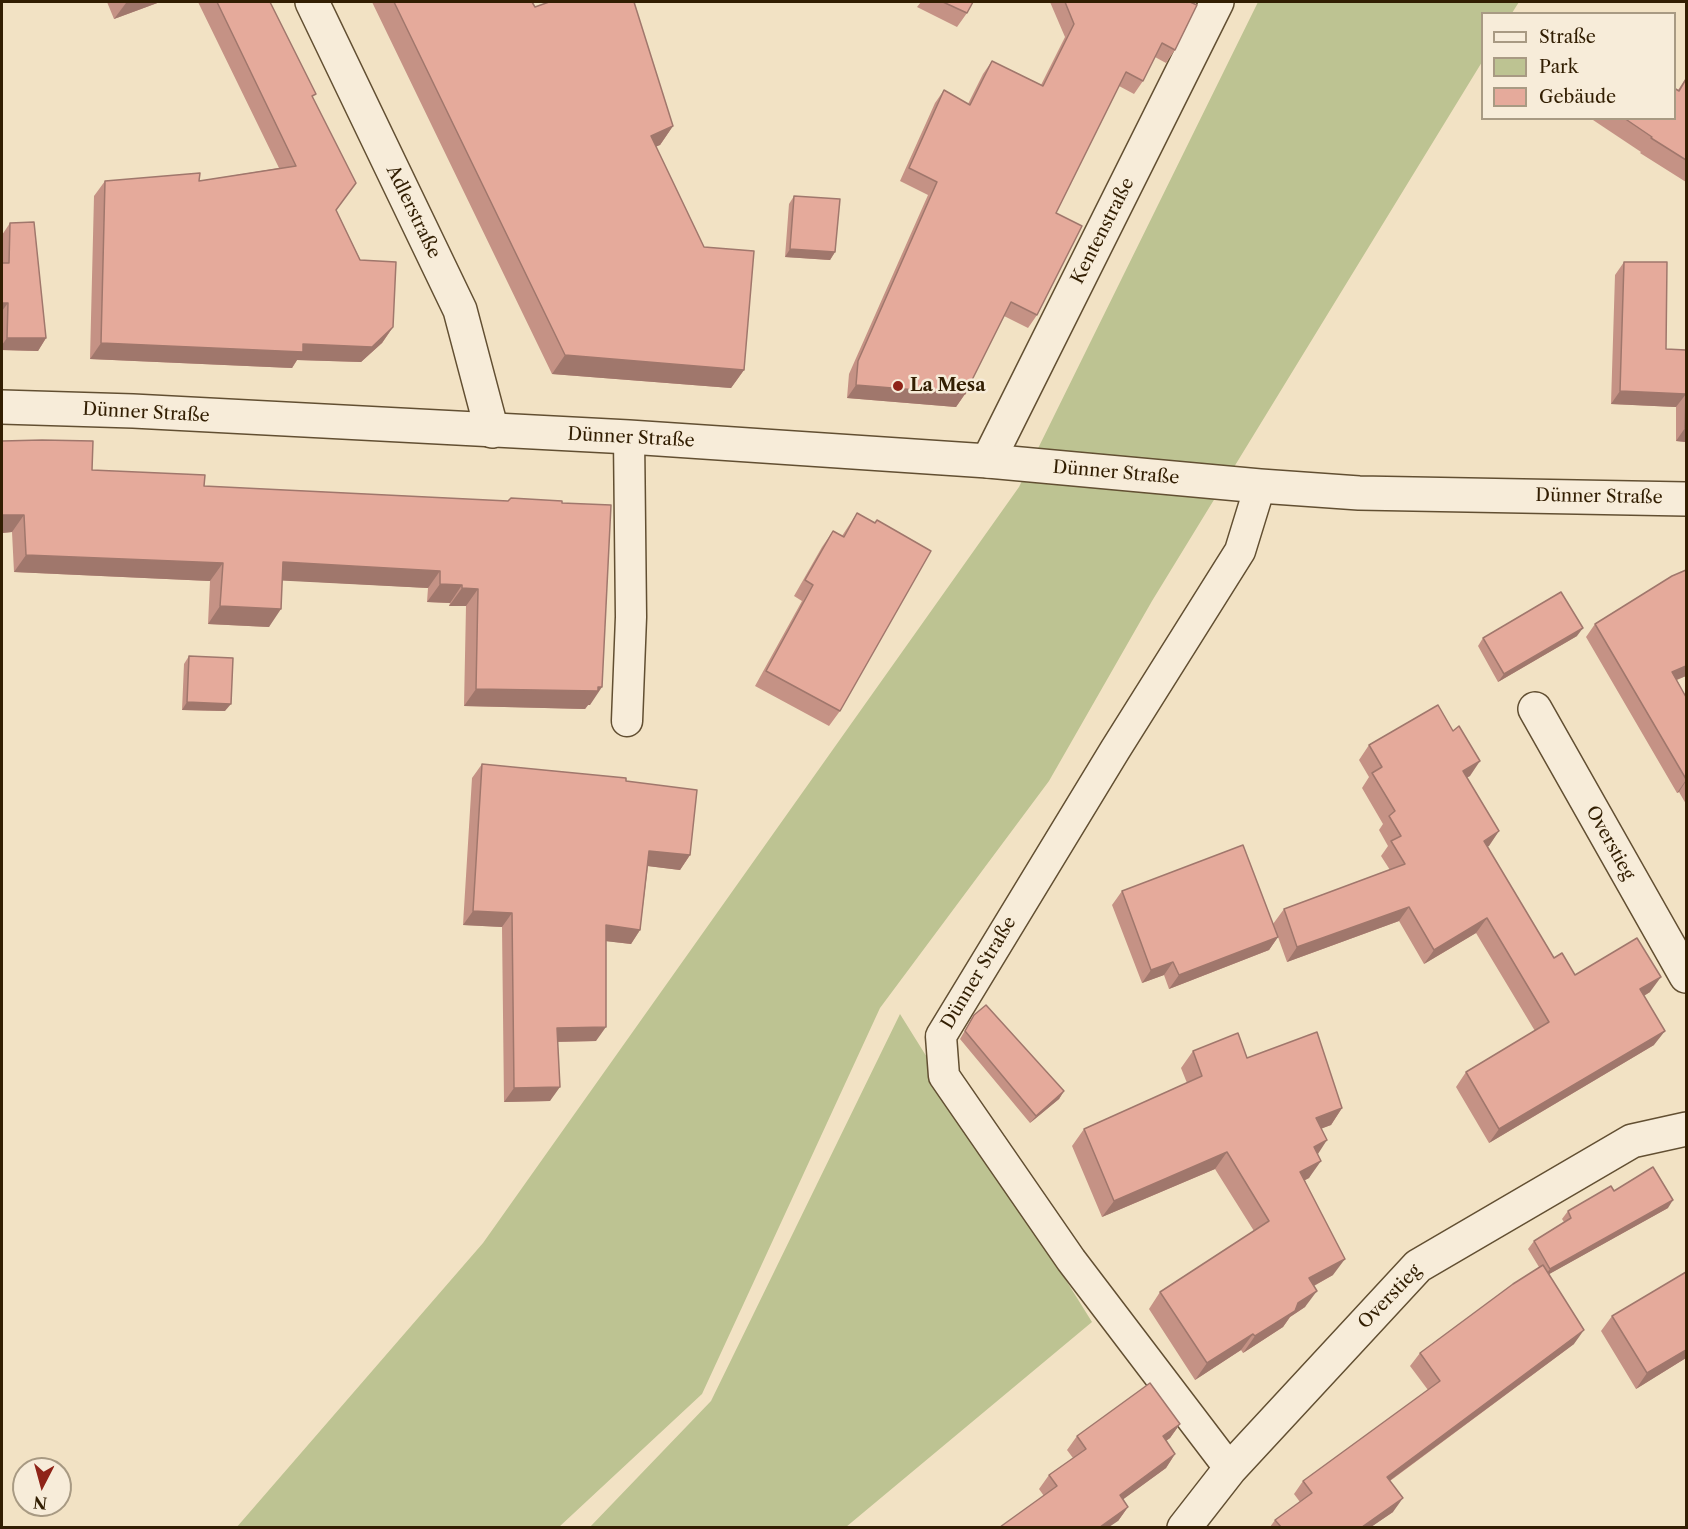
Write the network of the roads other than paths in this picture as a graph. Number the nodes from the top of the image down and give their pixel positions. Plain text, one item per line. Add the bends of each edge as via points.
1 (312, 2) edge
2 (1217, 2) edge
3 (2, 407) edge
4 (492, 431) junction
5 (629, 437) junction
6 (988, 461) junction
7 (1260, 486) junction
8 (1686, 499) edge
9 (1535, 709) dead end
10 (627, 721) dead end
11 (1686, 976) edge
12 (1686, 1129) edge
13 (1230, 1469) junction
14 (1184, 1527) edge

1 - 4 street, Adlerstraße via 460,310
2 - 6 street, Kentenstraße
3 - 4 street, Dünner Straße
4 - 5 street, Dünner Straße
5 - 6 street, Dünner Straße
5 - 10 lane via 631,617
6 - 7 street, Dünner Straße
7 - 8 street, Dünner Straße via 1359,493
7 - 13 lane, Dünner Straße via 1240,551 941,1036 944,1076 1071,1260
9 - 11 street, Overstieg
12 - 13 street, Overstieg via 1632,1141 1418,1266
13 - 14 street, Overstieg

